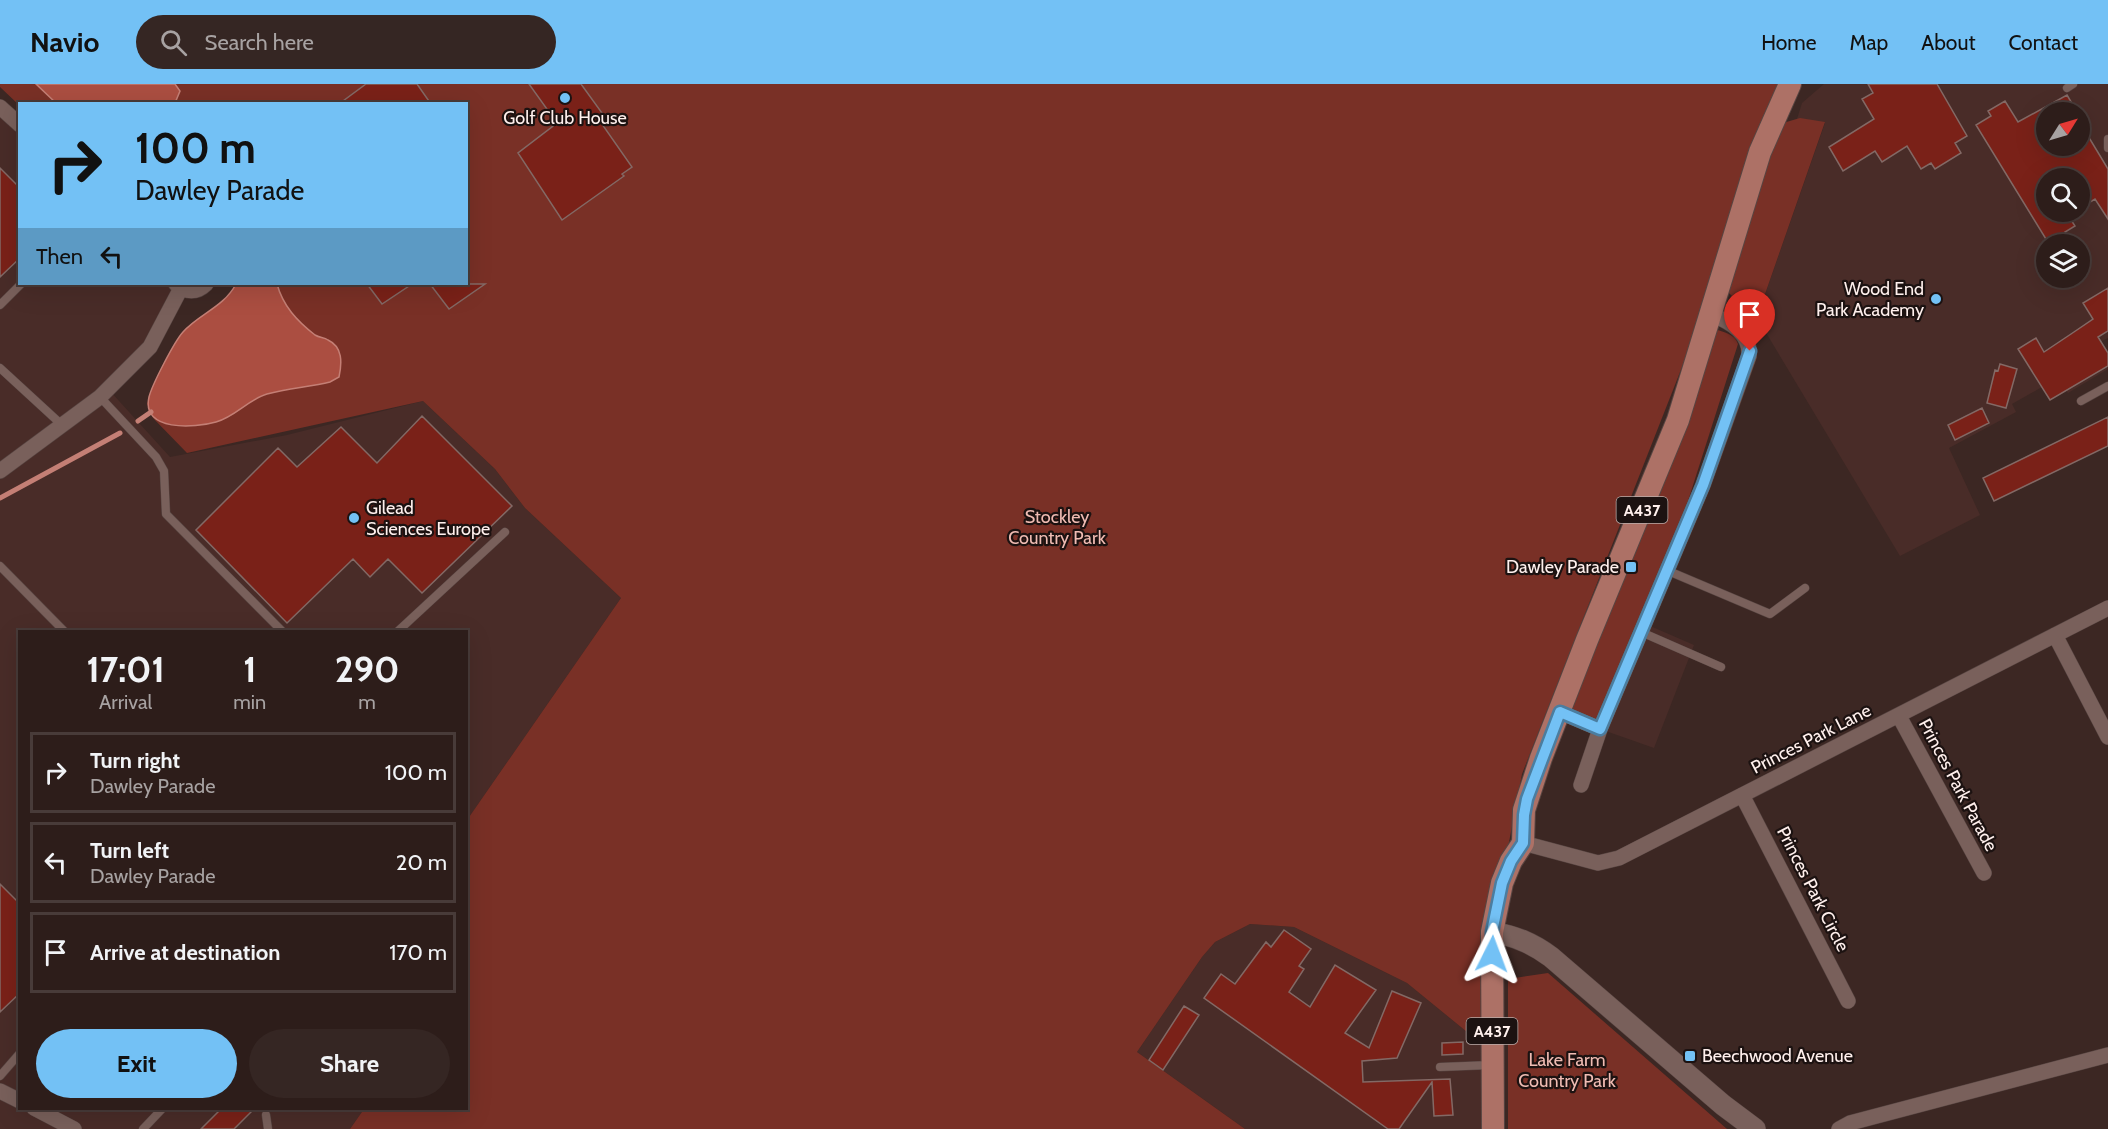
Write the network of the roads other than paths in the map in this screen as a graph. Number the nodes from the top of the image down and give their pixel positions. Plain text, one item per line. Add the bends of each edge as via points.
1 (1790, 84) edge
2 (0, 107) edge
3 (18, 123) edge
4 (2108, 139) edge
5 (2108, 148) edge
6 (20, 285) edge
7 (205, 285) edge
8 (179, 286) edge
9 (0, 306) edge
10 (1710, 314) junction
11 (0, 368) edge
12 (2108, 386) edge
13 (100, 397) junction
14 (2081, 401) dead end
15 (62, 425) junction
16 (0, 471) edge
17 (504, 532) dead end
18 (0, 566) edge
19 (1666, 570) junction
20 (1805, 588) dead end
21 (2108, 608) edge
22 (63, 630) edge
23 (281, 630) edge
24 (399, 630) edge
25 (1641, 632) junction
26 (2055, 635) junction
27 (1721, 667) dead end
28 (1560, 712) junction
29 (1899, 716) junction
30 (1600, 729) junction
31 (2108, 737) edge
32 (1581, 785) dead end
33 (1742, 795) junction
34 (1523, 843) junction
35 (1984, 873) dead end
36 (1492, 932) junction
37 (1848, 1001) dead end
38 (18, 1055) edge
39 (2108, 1055) edge
40 (1492, 1065) junction
41 (1440, 1067) dead end
42 (0, 1076) edge
43 (0, 1091) edge
44 (18, 1100) edge
45 (38, 1110) edge
46 (161, 1110) edge
47 (266, 1115) dead end
48 (74, 1129) edge
49 (143, 1129) edge
50 (268, 1129) edge
51 (1493, 1129) edge
52 (1755, 1129) edge
53 (1839, 1129) edge

1 - 10 main road, A437 via 1760,152
2 - 3 street
4 - 5 lane
6 - 9 lane
7 - 8 street via 193,291
8 - 13 street via 150,347
10 - 19 street via 1742,334 1749,346 1749,356 1703,485
10 - 28 main road, A437 via 1667,451
11 - 15 lane
12 - 14 lane
13 - 15 street
13 - 23 lane via 156,457 164,471 166,514
15 - 16 street
17 - 24 lane
18 - 22 lane
19 - 20 lane via 1770,614
19 - 25 street
21 - 26 street, Princes Park Lane
25 - 27 lane
25 - 30 street
26 - 29 street, Princes Park Lane
26 - 31 street
28 - 30 street
28 - 34 main road, A437 via 1527,799
29 - 33 street, Princes Park Lane
29 - 35 street, Princes Park Parade
30 - 32 street
33 - 34 street, Princes Park Lane via 1604,863
33 - 37 street, Princes Park Circle
34 - 36 main road, A437 via 1504,875
36 - 40 main road, A437
36 - 52 street via 1526,940 1551,957
38 - 42 lane
39 - 53 street
40 - 41 lane
40 - 51 main road, A437
43 - 44 street
45 - 48 street
46 - 49 lane
47 - 50 lane

